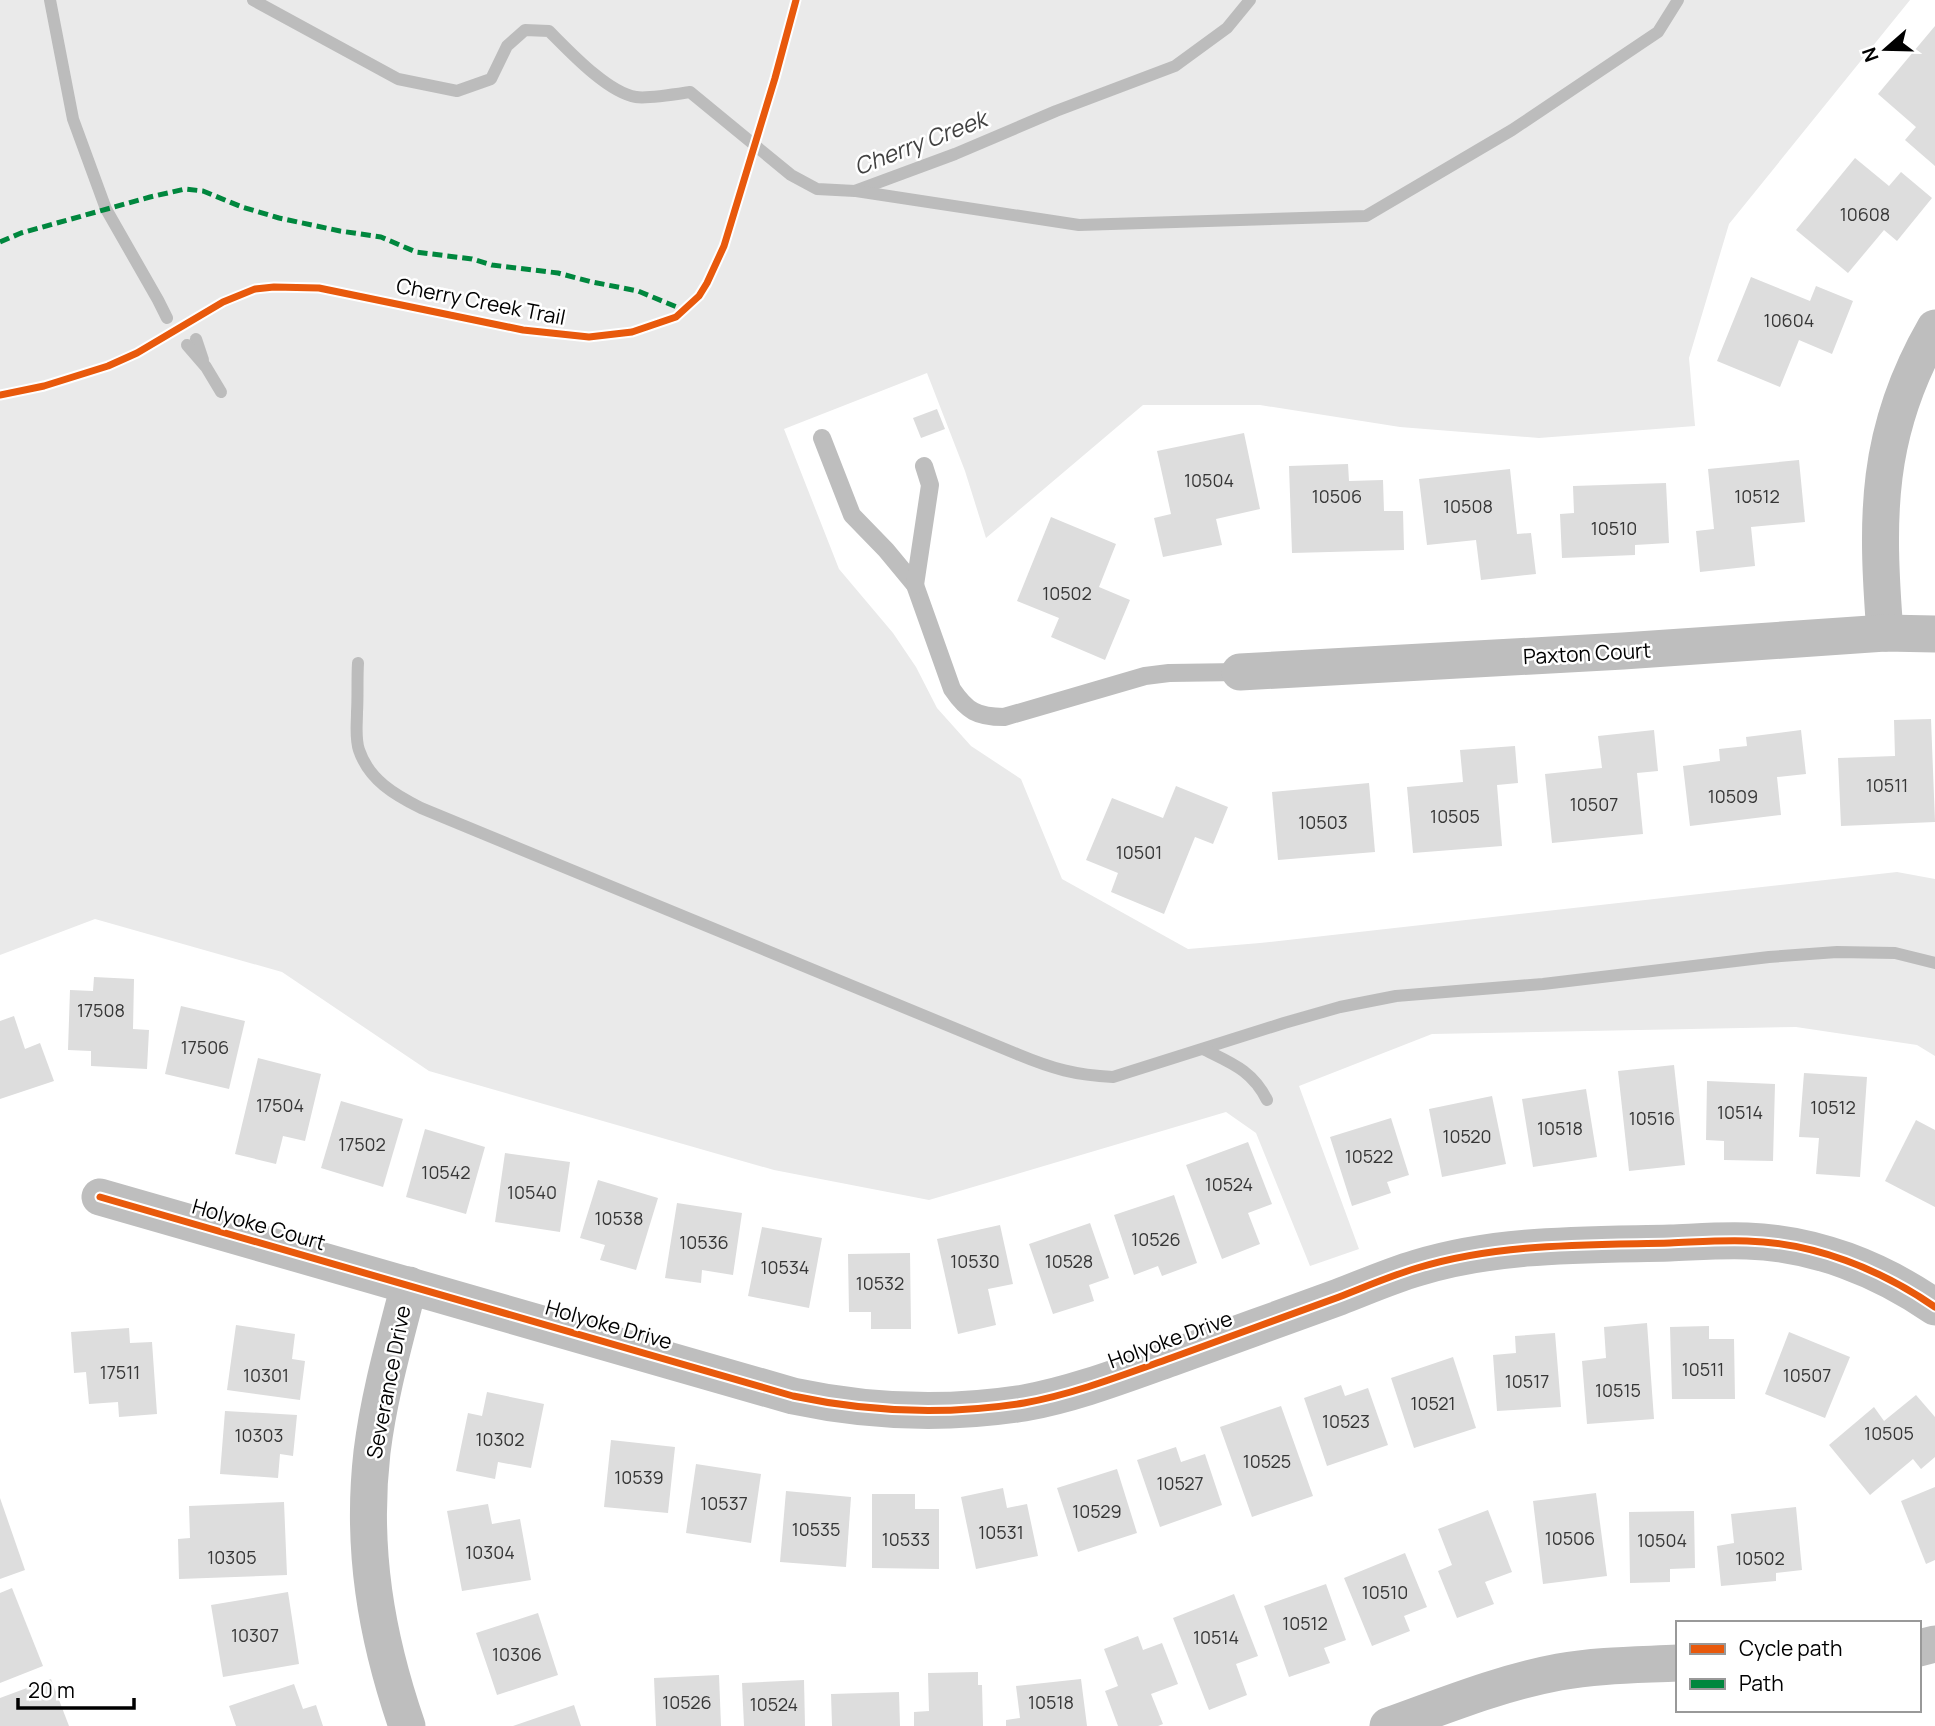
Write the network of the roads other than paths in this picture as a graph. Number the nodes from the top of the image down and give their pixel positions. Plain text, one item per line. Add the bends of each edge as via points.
1 (1935, 328) edge
2 (822, 438) dead end
3 (924, 466) dead end
4 (915, 585) junction
5 (1885, 633) junction
6 (1935, 634) edge
7 (1240, 672) joint
8 (100, 1197) dead end
9 (409, 1285) junction
10 (1935, 1307) edge
11 (1676, 1663) edge
12 (407, 1726) edge
13 (1388, 1726) edge

1 - 5 street via 1904,393 1885,460 1879,527
2 - 4 lane via 852,515
3 - 4 lane via 930,485
4 - 7 lane via 952,689 972,712 987,717 1004,717 1145,676
5 - 6 street, Paxton Court
5 - 7 street, Paxton Court
8 - 9 street, Holyoke Court
9 - 10 street, Holyoke Drive via 793,1396 901,1410 994,1407 1053,1397 1137,1371 1417,1268 1510,1249 1735,1241 1782,1244 1861,1266
9 - 12 street, Severance Drive via 378,1416 369,1525 374,1602
11 - 13 street via 1597,1667 1539,1676

